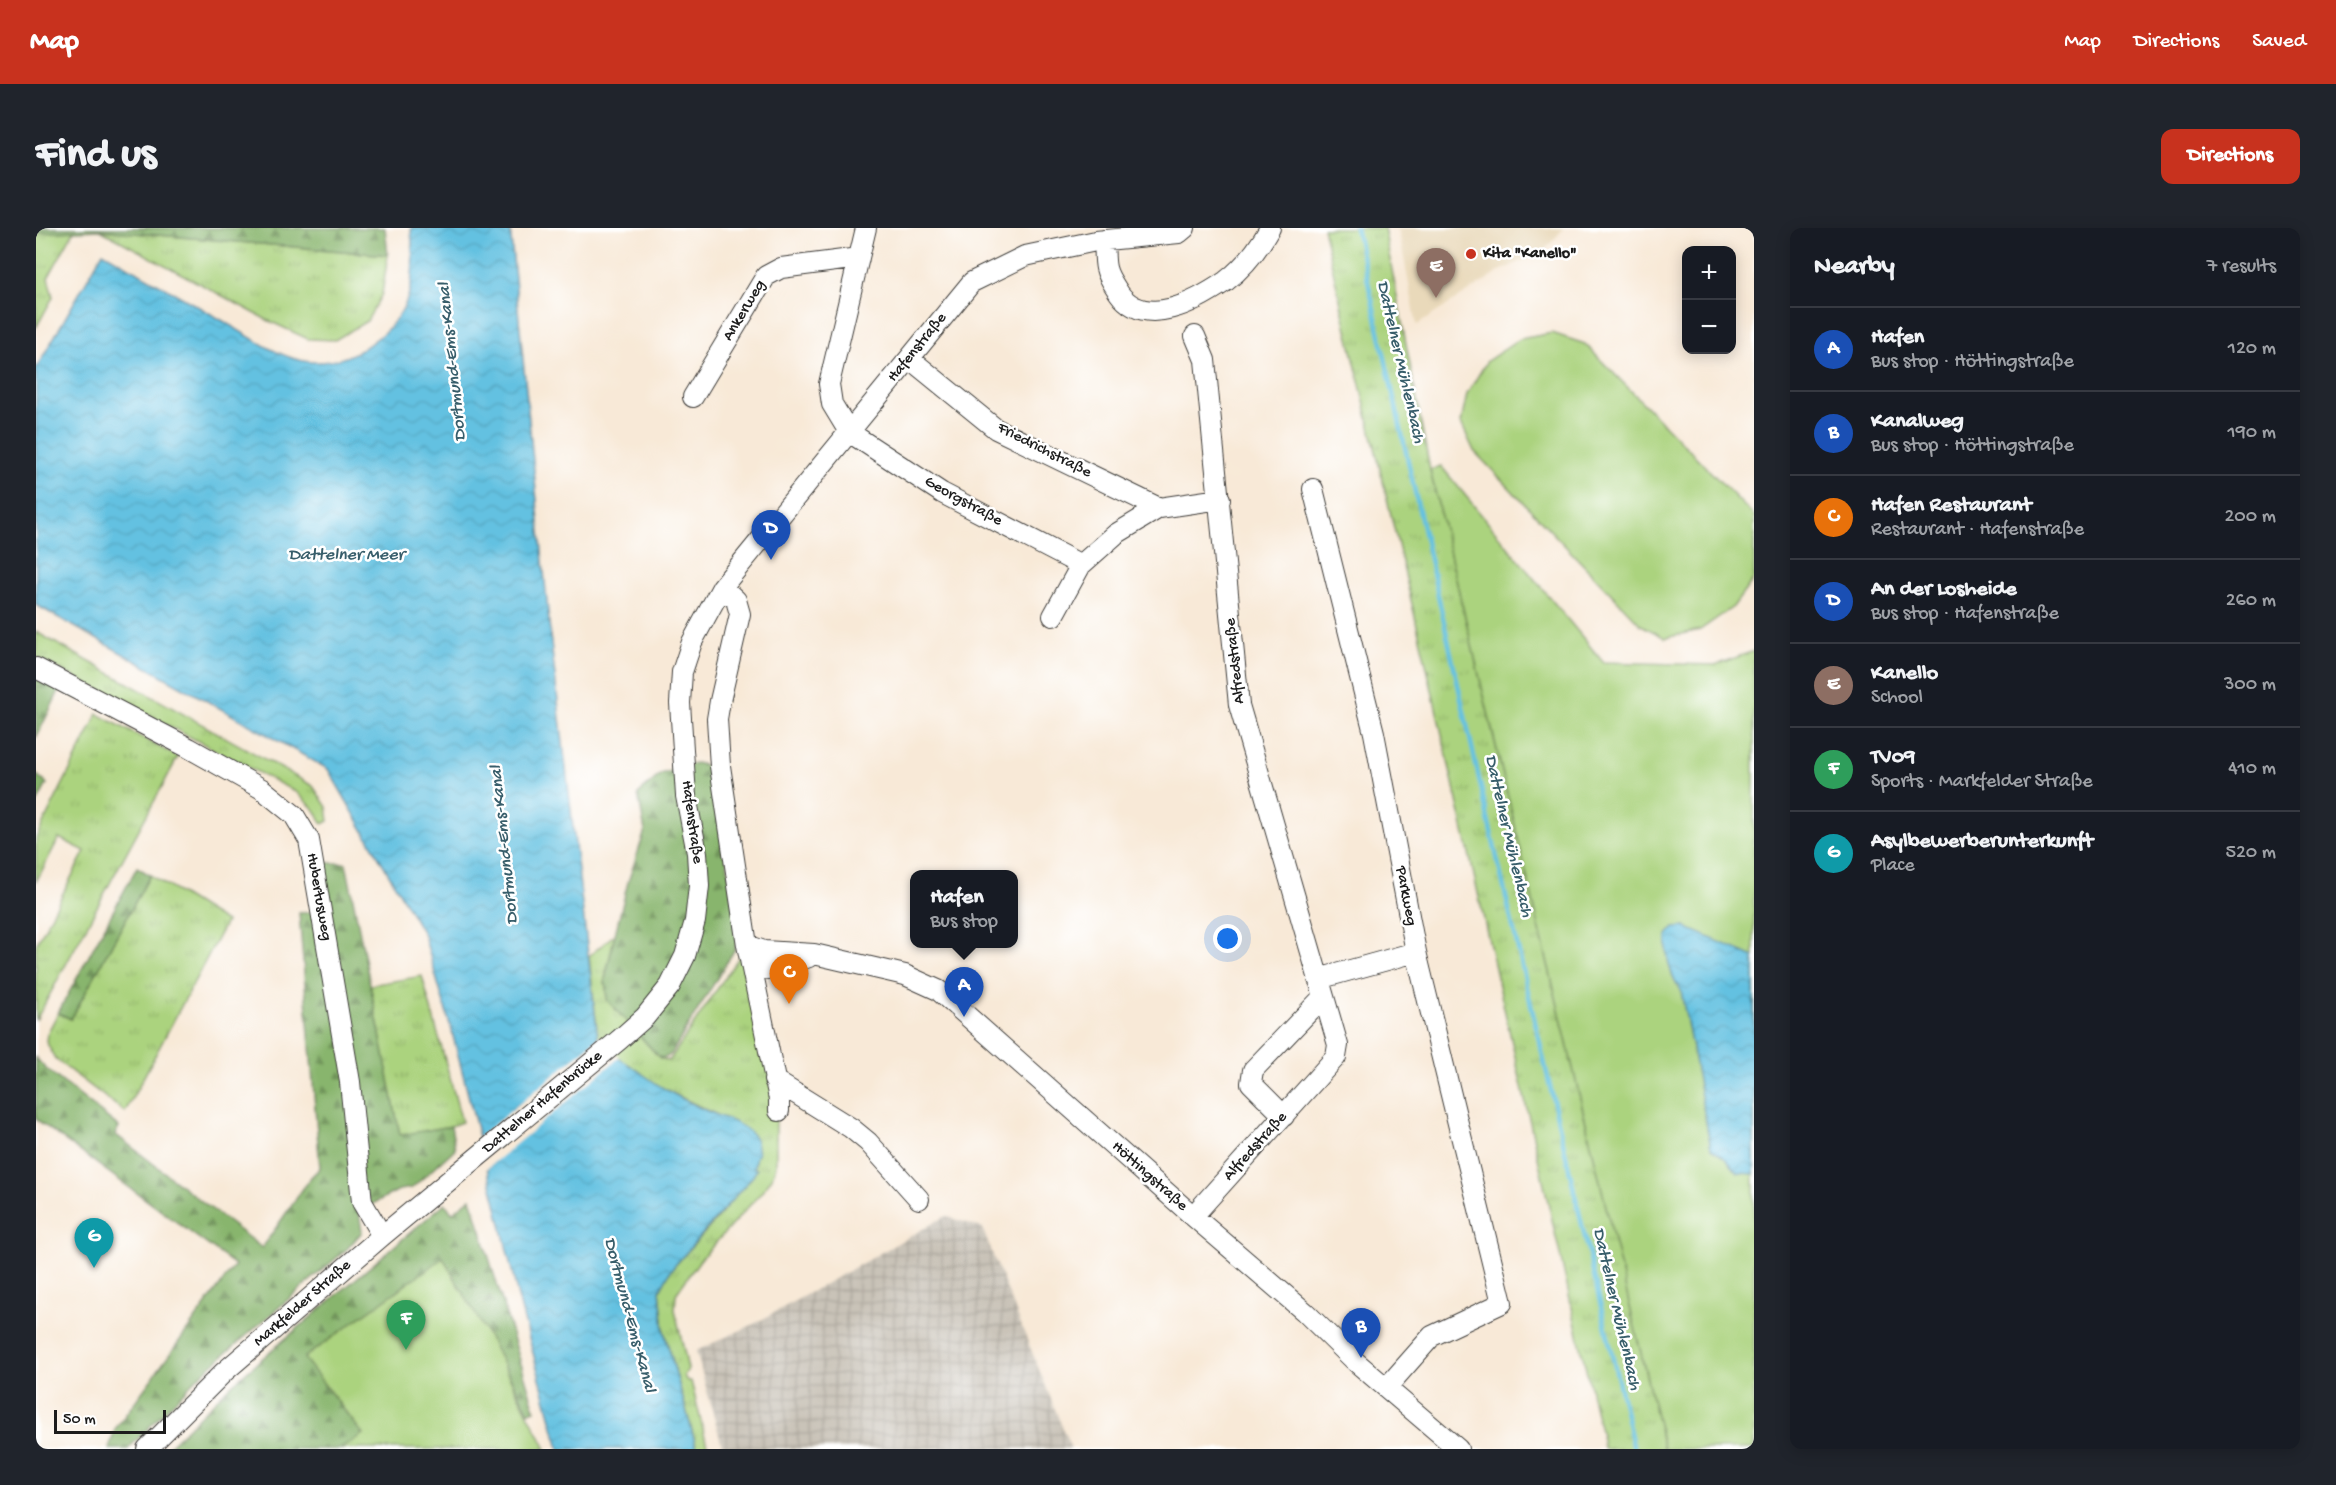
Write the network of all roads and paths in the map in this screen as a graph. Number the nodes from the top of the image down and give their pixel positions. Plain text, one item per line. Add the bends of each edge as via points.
1 (866, 228) edge
2 (1185, 228) edge
3 (1270, 228) edge
4 (1104, 240) junction
5 (858, 258) junction
6 (1195, 336) dead end
7 (910, 358) junction
8 (693, 397) dead end
9 (849, 432) junction
10 (1313, 489) dead end
11 (1220, 499) junction
12 (1159, 508) junction
13 (1081, 565) junction
14 (722, 587) junction
15 (1053, 616) dead end
16 (36, 668) edge
17 (1416, 952) junction
18 (749, 953) junction
19 (1320, 988) junction
20 (619, 1040) joint
21 (774, 1080) junction
22 (779, 1111) dead end
23 (1284, 1116) junction
24 (467, 1166) joint
25 (919, 1199) dead end
26 (1194, 1216) junction
27 (382, 1236) junction
28 (1387, 1387) junction
29 (147, 1449) edge
30 (1458, 1449) edge

1 - 5 street
2 - 4 street, Hafenstraße via 1179,232
3 - 4 street via 1245,263 1226,280 1190,302 1161,310 1137,308 1124,300 1106,268
4 - 7 street, Hafenstraße via 1025,256 972,282
5 - 8 street, Ankerweg via 781,268 765,276
5 - 9 street via 829,384 832,405
6 - 11 street, Alfredstraße via 1205,360
7 - 9 street, Hafenstraße
7 - 12 street, Friedrichstraße via 996,429
9 - 13 street, Georgstraße via 942,493
9 - 14 street, Hafenstraße
10 - 17 street, Parkweg via 1374,733
11 - 12 street
11 - 19 street, Alfredstraße via 1239,705
12 - 13 street via 1116,534
13 - 15 street
14 - 18 street via 736,600 740,614 717,718 720,766
14 - 20 street, Hafenstraße via 692,642 682,672 686,796 699,886 695,921 685,956 670,986 645,1017
16 - 27 street, Hubertusweg via 199,753 262,789 294,815 309,840 350,1082 362,1202
17 - 19 street
17 - 28 street, Parkweg via 1502,1303 1432,1335
18 - 21 street
18 - 26 street, Höttingstraße via 814,954 905,975 938,990
19 - 23 street, Alfredstraße via 1338,1045 1336,1057
19 - 23 street via 1253,1070 1251,1083
20 - 24 street, Dattelner Hafenbrücke
21 - 22 street
21 - 25 street via 852,1128
23 - 26 street, Alfredstraße
24 - 27 street, Markfelder Straße
26 - 28 street, Höttingstraße
27 - 29 street, Markfelder Straße via 224,1372
28 - 30 street, Höttingstraße

